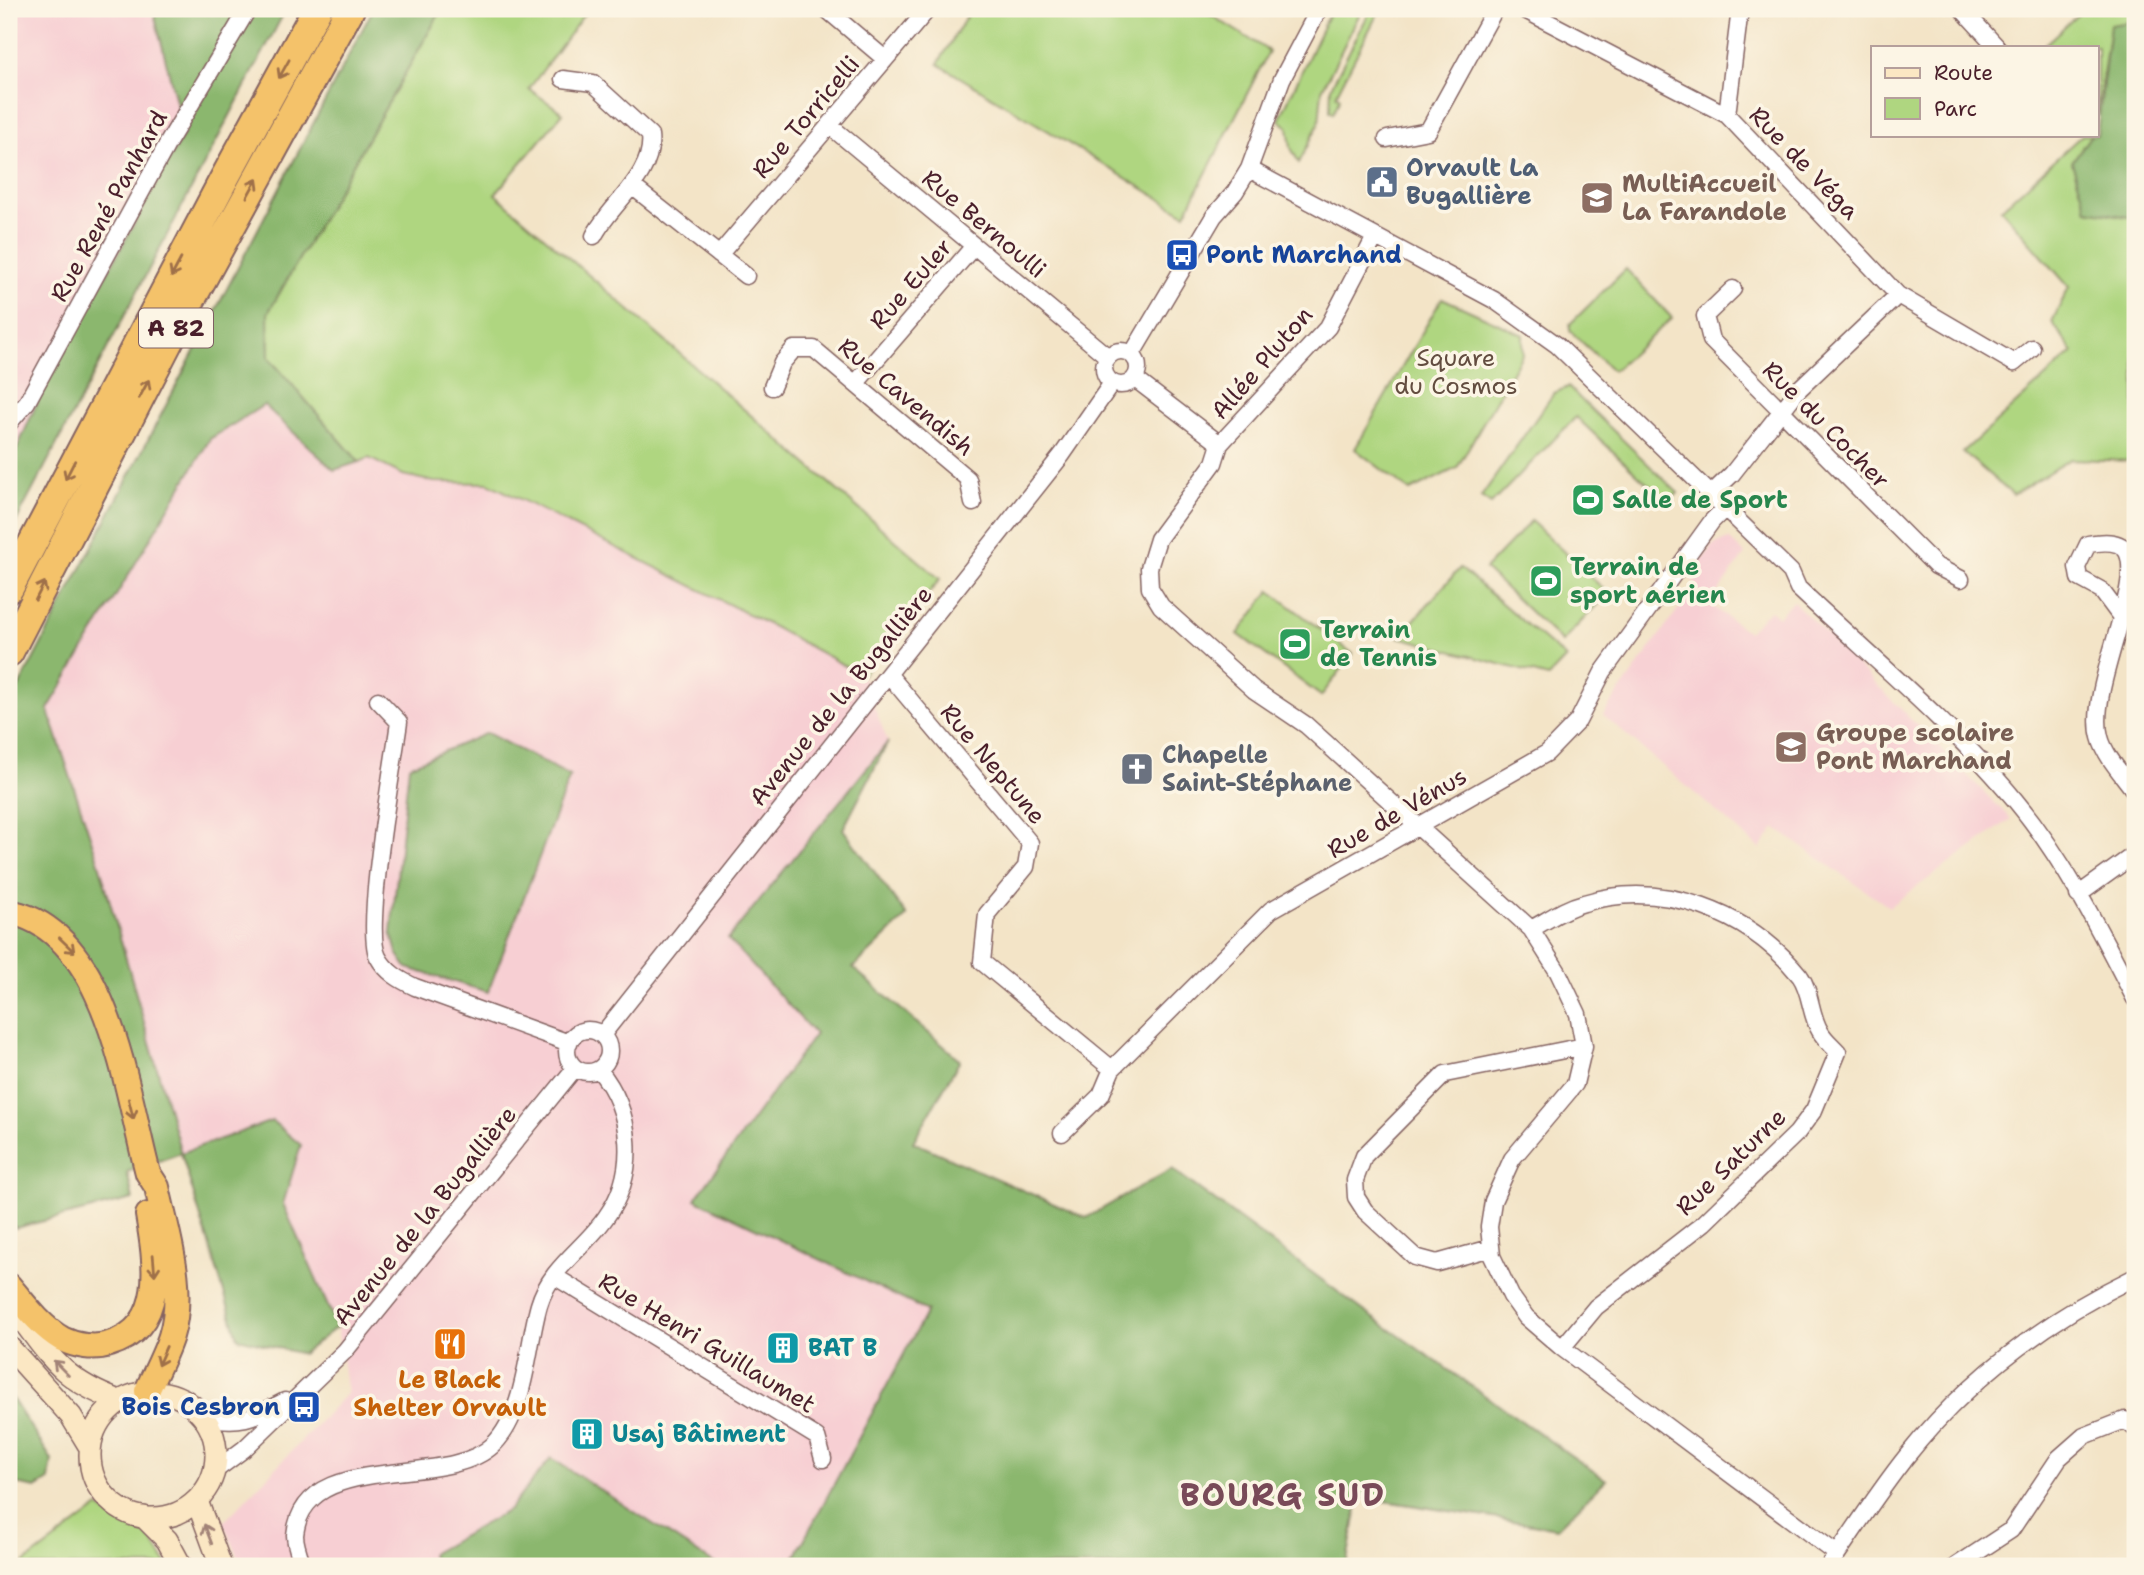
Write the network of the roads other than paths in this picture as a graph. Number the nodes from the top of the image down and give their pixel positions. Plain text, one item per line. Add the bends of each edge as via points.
1 (248, 9) edge
2 (317, 9) edge
3 (350, 9) edge
4 (826, 9) edge
5 (928, 9) edge
6 (1319, 9) edge
7 (1495, 9) edge
8 (1523, 9) edge
9 (1741, 9) edge
10 (1962, 9) edge
11 (1996, 46) edge
12 (885, 59) junction
13 (563, 79) dead end
14 (1727, 115) junction
15 (830, 126) junction
16 (1387, 139) dead end
17 (1249, 169) junction
18 (632, 186) junction
19 (594, 236) dead end
20 (1375, 237) junction
21 (974, 246) junction
22 (719, 255) junction
23 (746, 276) dead end
24 (1733, 289) dead end
25 (1898, 295) junction
26 (2032, 348) dead end
27 (1132, 355) junction
28 (1108, 357) junction
29 (1135, 379) junction
30 (856, 383) junction
31 (1112, 383) junction
32 (772, 387) dead end
33 (1779, 412) junction
34 (9, 424) edge
35 (1220, 444) junction
36 (1711, 494) junction
37 (973, 503) dead end
38 (1724, 508) junction
39 (1961, 579) dead end
40 (9, 588) edge
41 (2121, 617) junction
42 (9, 652) edge
43 (889, 675) junction
44 (378, 700) dead end
45 (2135, 792) edge
46 (1422, 827) junction
47 (2135, 854) edge
48 (2078, 895) junction
49 (9, 912) edge
50 (1531, 929) junction
51 (2135, 999) edge
52 (602, 1035) junction
53 (569, 1043) junction
54 (1584, 1046) junction
55 (575, 1068) junction
56 (1112, 1069) junction
57 (599, 1070) junction
58 (1062, 1133) dead end
59 (148, 1173) junction
60 (1491, 1248) junction
61 (554, 1276) junction
62 (2135, 1277) edge
63 (9, 1286) edge
64 (9, 1302) edge
65 (9, 1347) edge
66 (1562, 1348) junction
67 (305, 1389) junction
68 (147, 1391) junction
69 (120, 1401) junction
70 (203, 1416) junction
71 (2135, 1428) edge
72 (88, 1444) junction
73 (823, 1459) dead end
74 (217, 1469) junction
75 (197, 1501) junction
76 (144, 1517) junction
77 (1833, 1560) edge
78 (181, 1566) edge
79 (221, 1566) edge
80 (303, 1566) edge
81 (1956, 1566) edge

1 - 34 street, Rue René Panhard via 169,141 27,402
2 -> 40 highway, A 82
42 -> 3 highway, A 82 via 177,326
4 - 12 street
5 - 12 street, Rue Torricelli
6 - 17 street via 1282,79
7 - 16 street via 1428,131
8 - 14 street, Rue de Véga
9 - 14 street
10 - 11 street
12 - 15 street, Rue Torricelli
13 - 18 street via 593,83 650,135 652,150
14 - 25 street, Rue de Véga
15 - 21 street, Rue Bernoulli
15 - 22 street, Rue Torricelli
17 - 20 street
17 - 27 street via 1214,216
18 - 19 street
18 - 22 street
20 - 35 street, Allée Pluton via 1328,327
20 - 36 street via 1494,300 1557,345
21 - 28 street, Rue Bernoulli
21 - 30 street, Rue Euler
22 - 23 street
24 - 33 street, Rue du Cocher via 1705,316 1711,340
25 - 26 street, Rue de Véga via 2014,363
25 - 33 street
27 - 28 street via 1122,351
27 - 29 street via 1138,363
28 - 31 street via 1105,374
29 - 31 street via 1122,386
29 - 35 street
30 - 32 street, Rue Cavendish via 814,349 794,349
30 - 37 street, Rue Cavendish via 968,479
31 - 43 street, Avenue de la Bugallière via 1062,455
33 - 36 street
33 - 39 street, Rue du Cocher via 1936,566
35 - 46 street, Allée Pluton via 1214,463 1158,539 1149,568 1150,588 1161,606 1254,690 1306,725
36 - 38 street
38 - 46 street, Rue de Vénus via 1603,672 1578,721 1547,753
38 - 48 street via 1791,572 1798,588 1973,753 2015,800
41 - 41 street via 2132,566 2126,550 2101,541 2088,544 2077,567 2079,578 2101,590
41 - 45 street via 2098,710 2100,738
43 - 52 street, Avenue de la Bugallière
43 - 56 street, Rue Neptune via 1030,842 1026,867 987,914 982,962
44 - 53 street via 399,722 377,878 377,955 396,978 415,987
46 - 50 street
46 - 56 street, Rue de Vénus via 1271,910
47 - 48 street
48 - 51 street
49 -> 59 highway via 48,928 77,955 94,984
50 - 54 street via 1568,991
50 - 66 street, Rue Saturne via 1582,903 1627,895 1671,898 1713,909 1757,936 1801,978 1819,1031 1838,1052 1814,1110 1797,1133 1704,1223 1597,1307
52 - 53 street via 583,1031
52 - 57 street via 609,1053
53 - 55 street via 568,1056
54 - 60 street via 1575,1084 1525,1141 1500,1181 1489,1227
54 - 60 street via 1445,1074 1364,1156 1355,1180 1356,1197 1415,1257 1437,1263
55 - 57 street
55 - 67 street, Avenue de la Bugallière via 345,1351
56 - 58 street, Rue de Vénus via 1101,1095
57 - 61 street via 620,1107 629,1143 628,1166 606,1218
59 -> 63 highway via 144,1189 155,1277 152,1302 143,1321 126,1339 100,1347 64,1340 47,1329
59 -> 68 highway via 157,1186 177,1284 171,1337
60 - 66 street via 1502,1281 1519,1307
61 - 73 street, Rue Henri Guillaumet via 817,1437
61 - 80 street via 539,1304 527,1366 511,1415 493,1444 470,1458 331,1484 305,1504 295,1536
62 - 77 street via 2081,1303 1983,1377 1906,1457
69 -> 64 main road via 88,1390 68,1376
65 - 72 main road via 71,1416
66 - 77 street
67 - 70 street, Avenue de la Bugallière via 240,1421
67 - 74 street, Avenue de la Bugallière
68 - 69 main road
68 - 70 main road via 173,1394
69 - 72 main road via 105,1414
70 - 74 main road via 213,1437
71 - 81 street via 2125,1420 2084,1436 2059,1458 2011,1530
72 - 76 main road via 91,1472 103,1494 118,1508
74 - 75 main road
75 - 76 main road via 176,1514
79 -> 75 main road
76 - 78 main road via 167,1540

